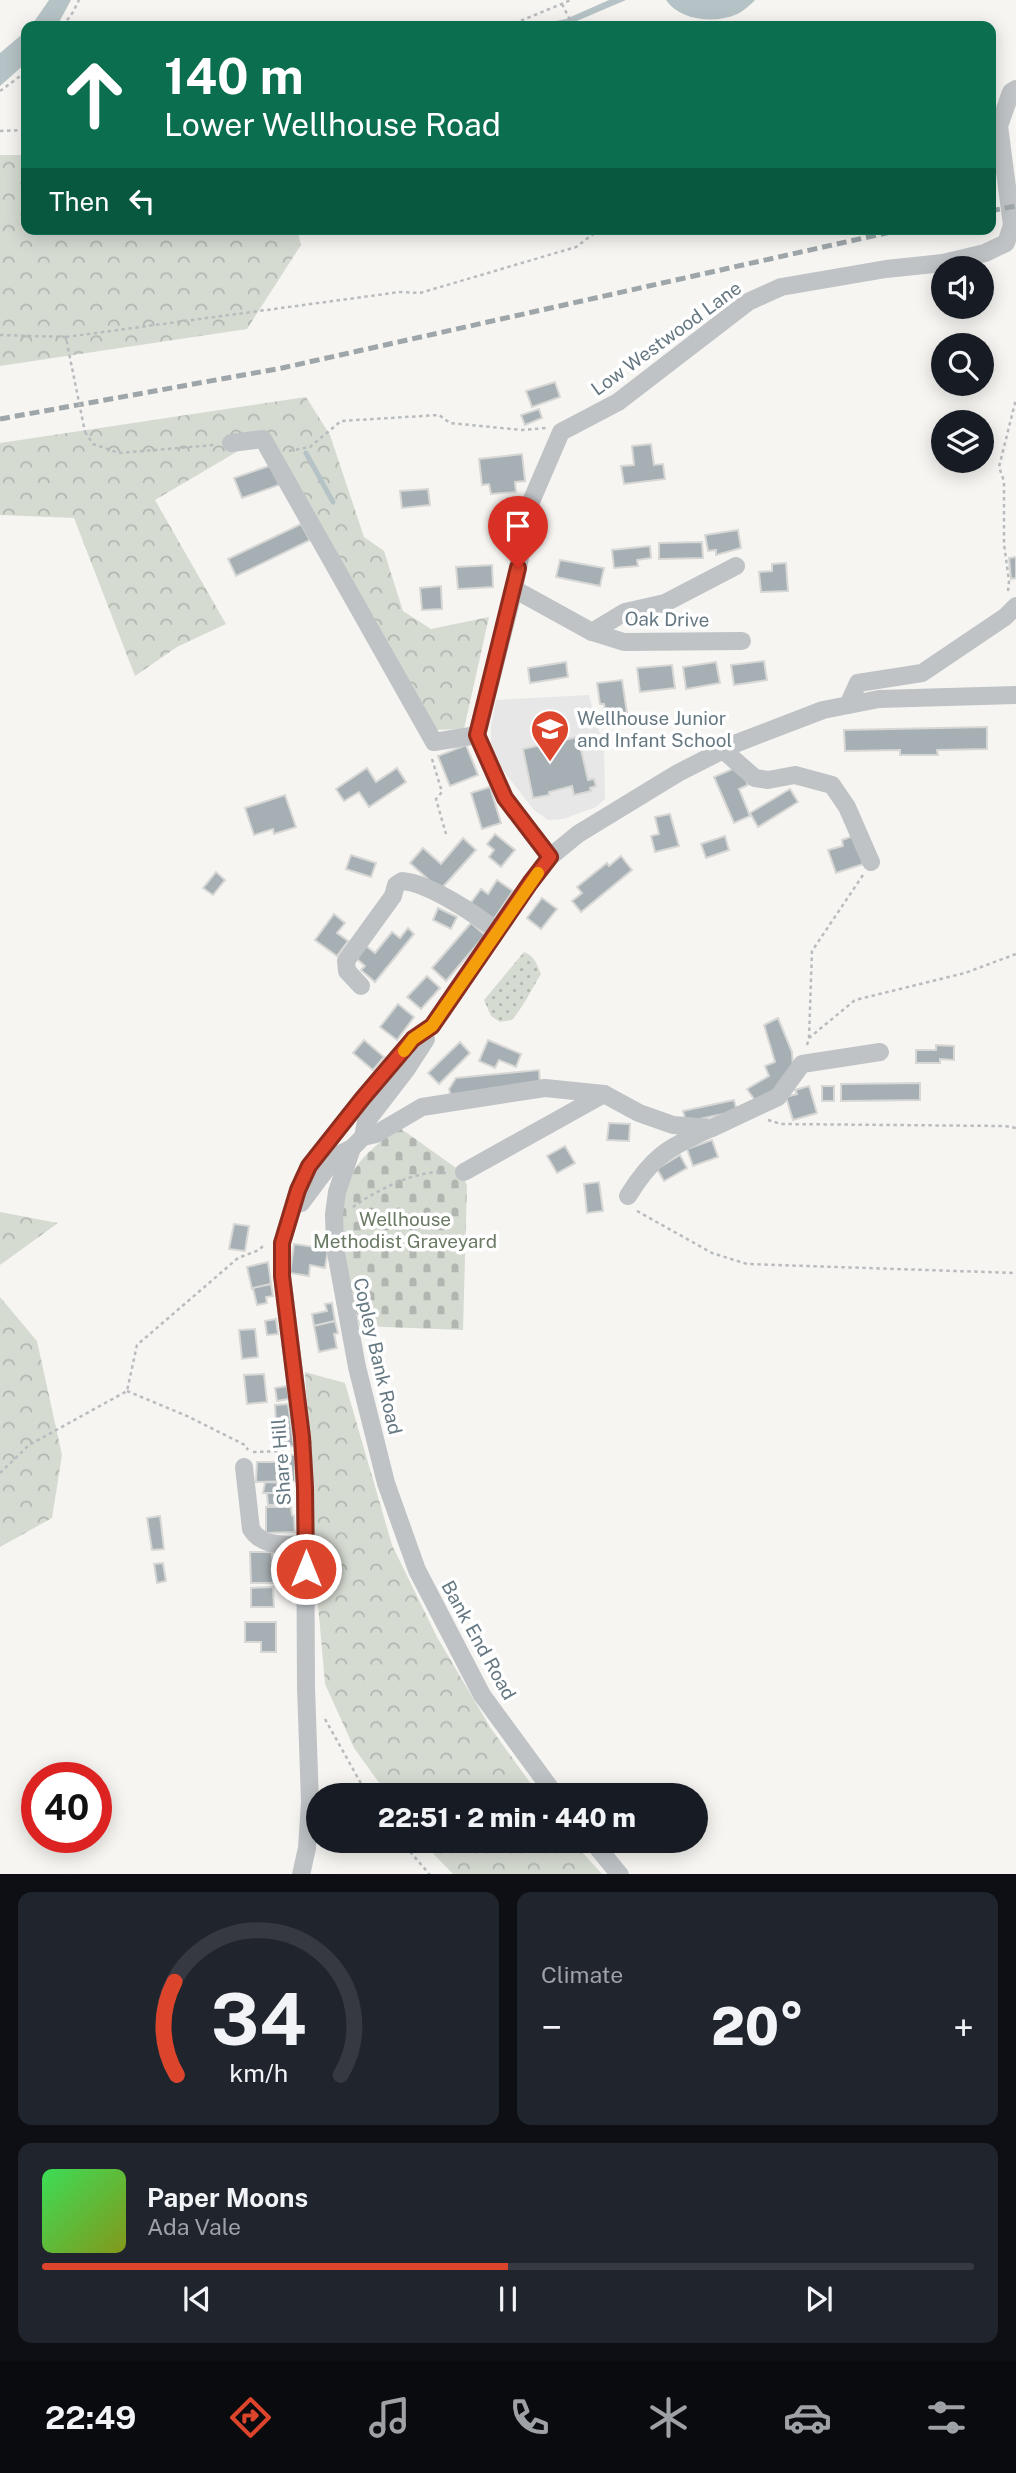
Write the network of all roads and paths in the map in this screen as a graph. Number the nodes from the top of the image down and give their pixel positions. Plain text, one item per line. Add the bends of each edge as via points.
1 (79, 0) edge
2 (571, 0) edge
3 (562, 4) junction
4 (66, 21) edge
5 (520, 21) edge
6 (571, 21) edge
7 (21, 76) edge
8 (1016, 89) edge
9 (0, 91) edge
10 (996, 124) edge
11 (21, 130) edge
12 (0, 131) edge
13 (996, 132) edge
14 (592, 235) edge
15 (0, 335) edge
16 (66, 337) junction
17 (1016, 399) edge
18 (541, 427) dead end
19 (231, 443) joint
20 (272, 452) junction
21 (736, 566) dead end
22 (1009, 581) dead end
23 (514, 589) junction
24 (1016, 606) edge
25 (592, 632) junction
26 (742, 641) dead end
27 (1016, 695) edge
28 (848, 705) junction
29 (477, 735) junction
30 (434, 742) junction
31 (723, 750) junction
32 (446, 834) dead end
33 (550, 857) junction
34 (871, 862) joint
35 (497, 931) junction
36 (1016, 954) edge
37 (361, 986) dead end
38 (432, 1026) junction
39 (809, 1038) junction
40 (880, 1052) dead end
41 (802, 1064) junction
42 (604, 1094) junction
43 (747, 1112) junction
44 (712, 1128) junction
45 (1016, 1128) edge
46 (358, 1143) junction
47 (464, 1172) joint
48 (628, 1196) joint
49 (334, 1214) junction
50 (292, 1215) junction
51 (267, 1241) dead end
52 (1016, 1273) edge
53 (127, 1391) junction
54 (302, 1450) junction
55 (244, 1467) dead end
56 (0, 1474) edge
57 (305, 1545) junction
58 (417, 1570) joint
59 (324, 1717) dead end
60 (361, 1783) edge
61 (546, 1783) edge
62 (412, 1853) edge
63 (602, 1853) edge
64 (300, 1874) edge
65 (430, 1874) edge
66 (620, 1874) edge

1 - 4 path
2 - 3 path
3 - 5 path
3 - 6 path
7 - 9 path
8 - 10 street, Low Westwood Lane
11 - 12 path
13 - 23 street, Low Westwood Lane via 1012,225 1006,243 943,263 781,287 748,302 618,402 561,432 530,504
14 - 16 path via 576,247 420,293
15 - 16 path
16 - 19 path, bridge via 85,432 93,444 119,453
17 - 22 path via 999,467 1004,481
18 - 20 path via 522,430 450,424 439,415 341,421 310,447
19 - 20 street via 263,439
20 - 30 street
21 - 25 street, Oak Drive via 665,603 625,612
23 - 25 street, Oak Drive
23 - 29 street, Low Westwood Lane
24 - 28 street via 922,673 858,683
25 - 26 street, Oak Drive via 624,642
27 - 28 street via 879,699
28 - 31 street via 823,710
29 - 30 street
29 - 33 street via 505,798
30 - 32 path via 428,745 442,792 436,799
31 - 33 street via 578,834
31 - 34 street via 755,778 794,775 832,785
33 - 35 street
34 - 39 path via 812,951
35 - 37 street via 459,905 402,881 346,961 347,971
35 - 38 street
36 - 39 path via 965,973 855,1000
38 - 46 street, Copley Bank Road via 406,1070 366,1122
38 - 50 street, Share Hill via 413,1039 309,1166
39 - 41 path
40 - 41 street
41 - 43 street via 778,1097
42 - 44 street via 673,1125
42 - 46 street via 545,1088 422,1107
42 - 47 street
43 - 44 street
43 - 45 path via 780,1124
44 - 48 street via 676,1144 645,1168
46 - 49 street, Copley Bank Road via 337,1192
46 - 50 street, Copley Bank Road via 336,1156
47 - 49 path via 458,1176 433,1171 374,1192 344,1214
48 - 52 path via 625,1203 644,1217 712,1253 747,1264
49 - 58 street, Copley Bank Road via 337,1267 357,1367 386,1483
50 - 54 street, Share Hill via 282,1243 282,1276
51 - 53 path via 259,1250 238,1258 136,1345
53 - 54 path via 245,1445 249,1452
53 - 56 path via 29,1445
54 - 57 street, Share Hill
55 - 57 street via 254,1533 266,1543
57 - 64 street, Share Hill via 310,1802
58 - 61 street, Bank End Road via 482,1695
59 - 60 path
62 - 65 path
63 - 66 street

